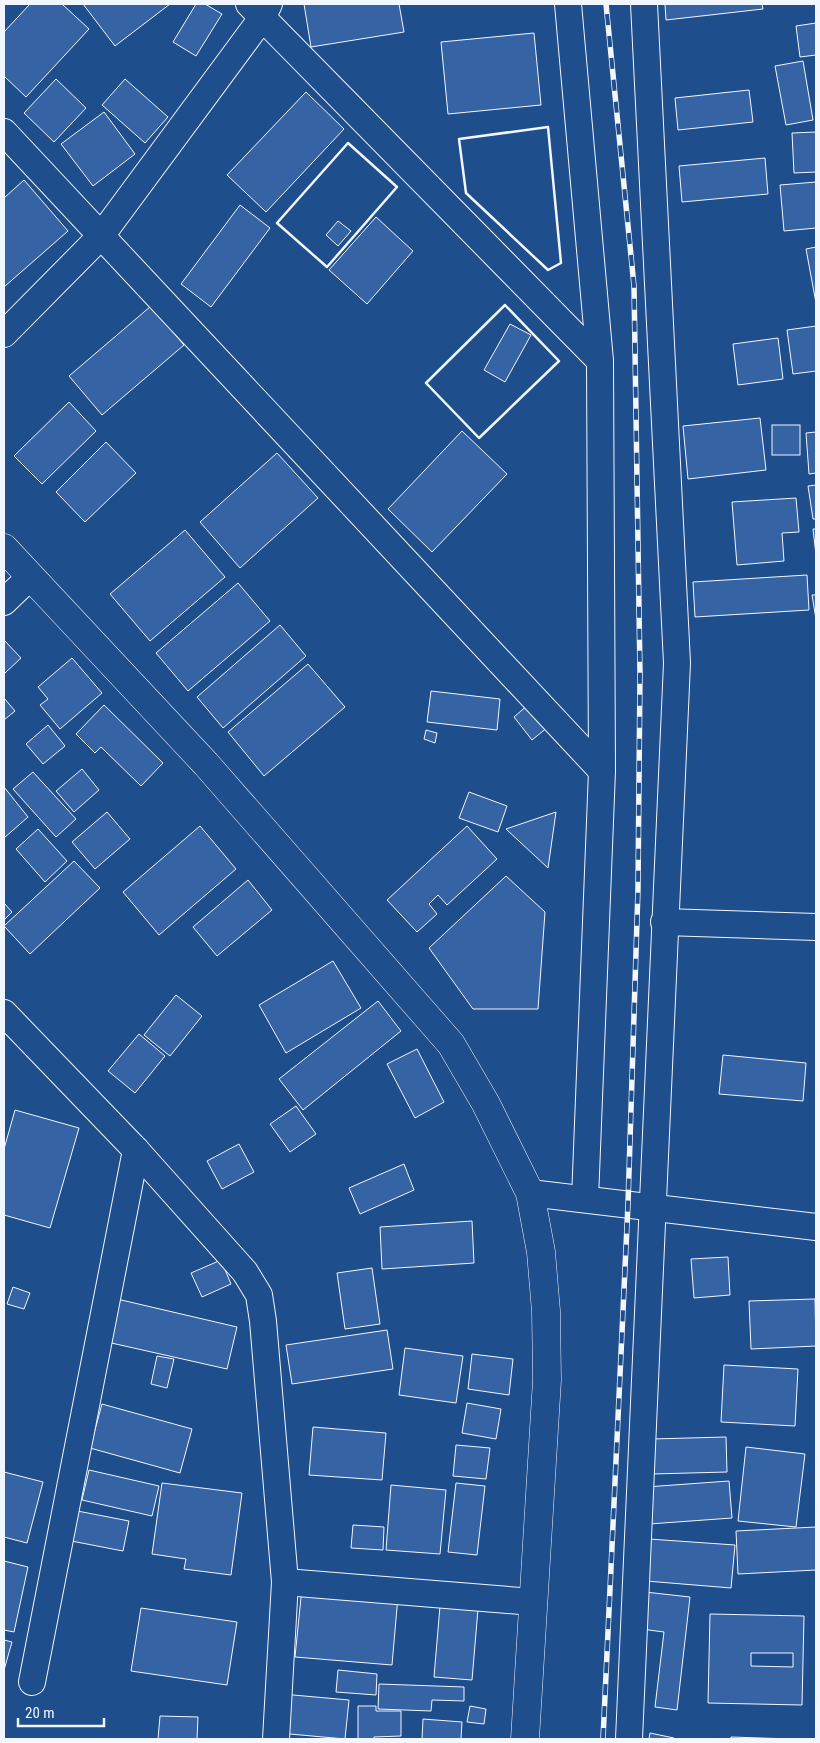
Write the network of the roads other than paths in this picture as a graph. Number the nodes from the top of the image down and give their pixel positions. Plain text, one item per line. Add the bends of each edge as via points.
1 (568, 4) edge
2 (644, 4) edge
3 (260, 9) edge
4 (4, 132) edge
5 (101, 236) junction
6 (4, 334) edge
7 (600, 361) junction
8 (4, 548) edge
9 (30, 577) junction
10 (4, 602) edge
11 (602, 771) junction
12 (664, 922) junction
13 (816, 927) edge
14 (4, 1013) edge
15 (136, 1150) junction
16 (530, 1193) junction
17 (585, 1200) junction
18 (652, 1208) junction
19 (816, 1227) edge
20 (285, 1582) junction
21 (533, 1602) junction
22 (32, 1682) dead end
23 (276, 1739) edge
24 (525, 1739) edge
25 (629, 1739) edge

1 - 7 street
2 - 12 street via 677,663
3 - 5 street
3 - 7 street
4 - 5 street
5 - 6 street
5 - 11 street
7 - 11 street
8 - 9 main road
9 - 10 street
9 - 16 main road via 206,764 451,1044 486,1104
11 - 17 street
12 - 13 street
12 - 18 street
14 - 15 street
15 - 20 street via 245,1272 259,1295
15 - 22 street
16 - 17 street
16 - 21 main road via 541,1252 547,1380
17 - 18 street
18 - 19 street
18 - 25 street
20 - 21 street
20 - 23 street
21 - 24 main road

